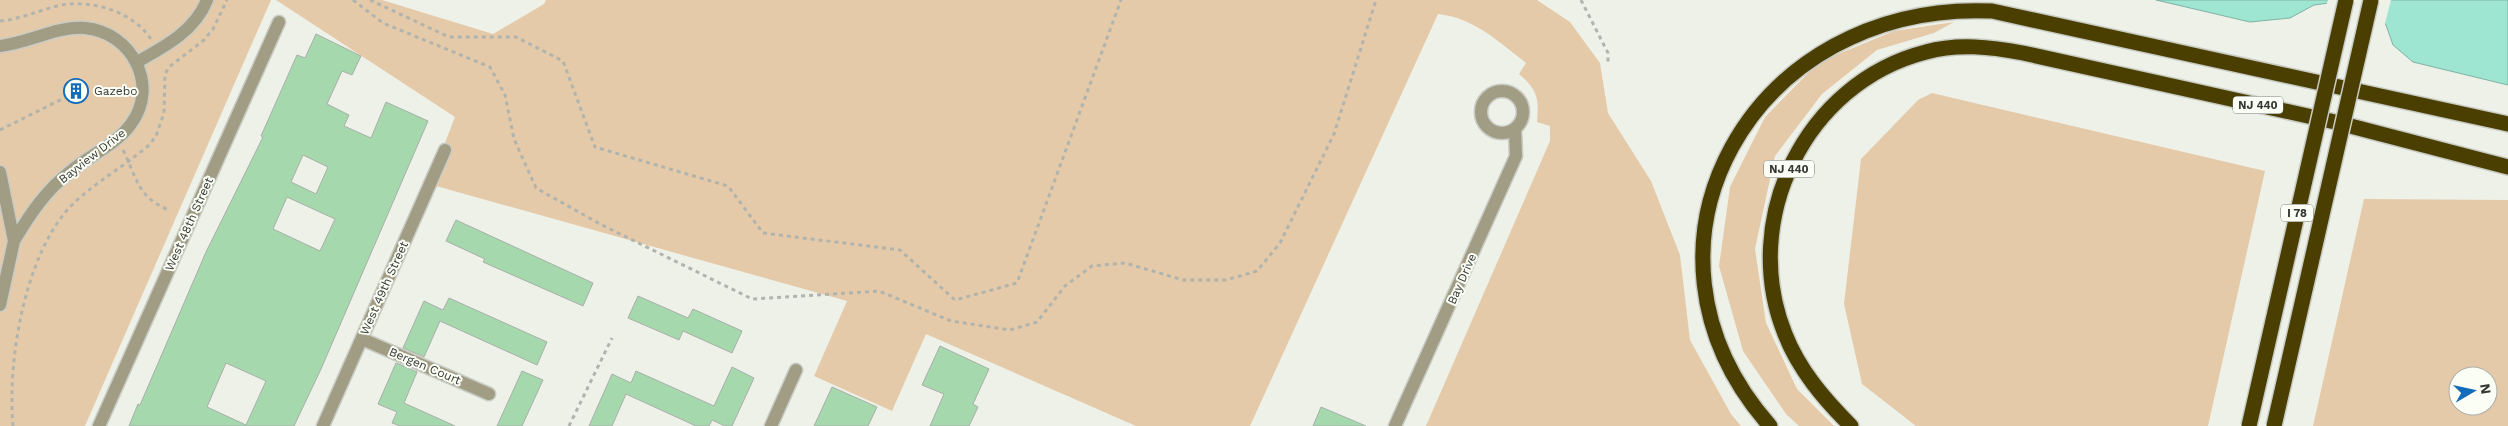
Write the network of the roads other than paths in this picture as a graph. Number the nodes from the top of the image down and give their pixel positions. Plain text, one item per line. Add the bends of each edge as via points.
1 (207, 0) edge
2 (2346, 0) edge
3 (2371, 0) edge
4 (279, 22) dead end
5 (0, 46) edge
6 (137, 62) junction
7 (2508, 124) edge
8 (1515, 129) dead end
9 (445, 150) dead end
10 (2508, 168) edge
11 (0, 172) edge
12 (14, 241) junction
13 (0, 305) edge
14 (362, 339) junction
15 (796, 370) dead end
16 (489, 394) dead end
17 (99, 426) edge
18 (323, 426) edge
19 (771, 426) edge
20 (1396, 426) edge
21 (1770, 426) edge
22 (1851, 426) edge
23 (2248, 426) edge
24 (2274, 426) edge

1 - 6 street via 192,24 171,43
2 - 23 highway, I 78, bridge
3 - 24 highway, I 78, bridge
4 - 17 street, West 48th Street
5 - 6 street, Bayview Drive via 66,29 87,28 118,40
6 - 12 street, Bayview Drive via 142,90 139,108 131,124 46,193
7 - 21 highway via 1992,11 1925,7 1894,12 1856,24 1807,52 1761,94 1725,152 1707,212 1702,260 1712,322 1736,380
8 - 20 street, Bay Drive via 1517,140 1513,164
9 - 14 street, West 49th Street
10 - 22 highway, NJ 440 via 2335,122 2016,52 1976,46 1913,56 1868,77 1819,120 1793,160 1780,190 1772,222 1769,253 1771,286 1784,333 1807,376
11 - 12 street
12 - 13 street
14 - 16 street, Bergen Court
14 - 18 street, West 49th Street
15 - 19 street

